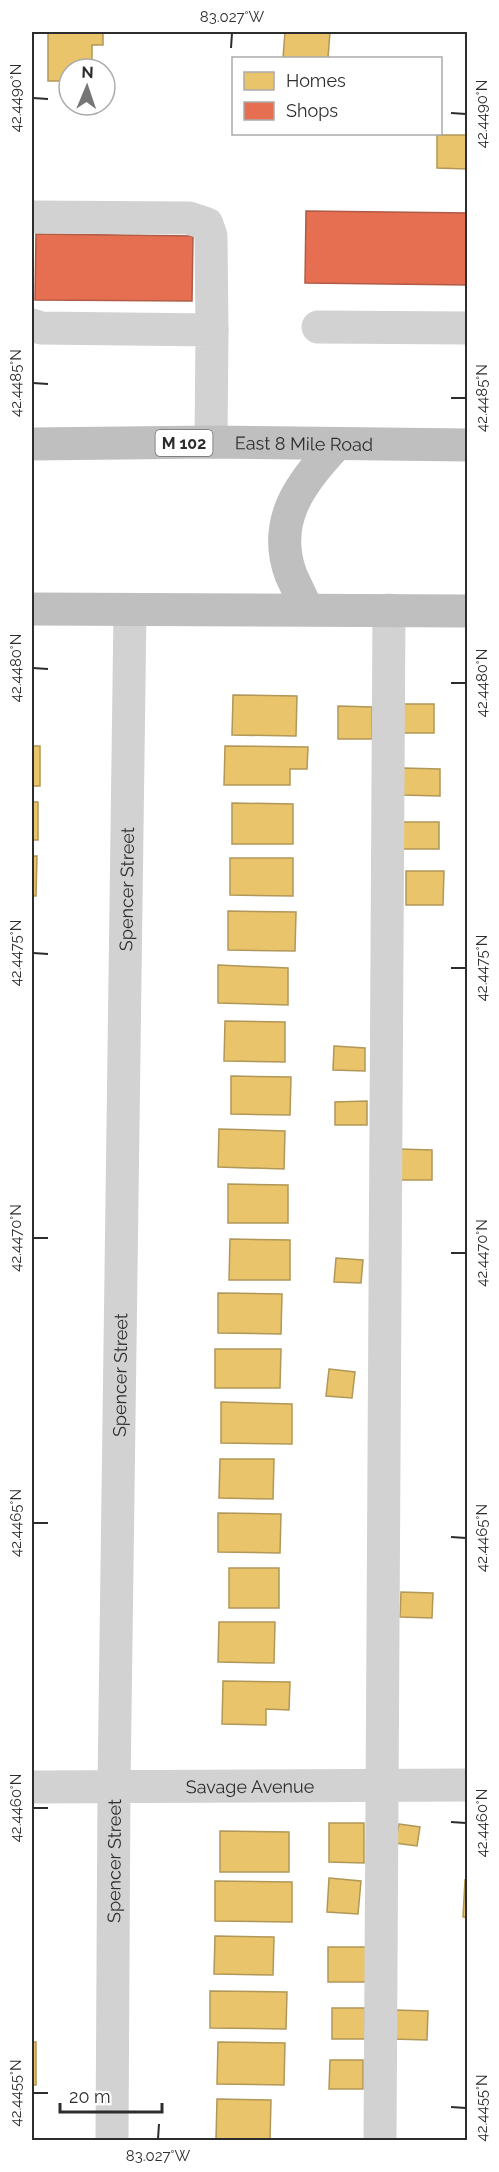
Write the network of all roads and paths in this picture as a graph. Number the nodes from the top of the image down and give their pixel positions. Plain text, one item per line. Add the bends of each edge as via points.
1 (32, 217) edge
2 (32, 325) edge
3 (318, 327) dead end
4 (468, 328) edge
5 (212, 330) junction
6 (211, 442) junction
7 (32, 444) edge
8 (336, 445) junction
9 (468, 445) edge
10 (32, 609) edge
11 (307, 609) junction
12 (130, 610) junction
13 (389, 610) junction
14 (468, 610) edge
15 (383, 1785) junction
16 (468, 1785) edge
17 (32, 1787) edge
18 (114, 1788) junction
19 (112, 2140) edge
20 (380, 2140) edge

1 - 5 street via 189,218 207,224 212,236
2 - 5 street
3 - 4 street
5 - 6 street
6 - 7 highway, East 8 Mile Road / M 102
6 - 8 highway, East 8 Mile Road / M 102
8 - 9 highway, East 8 Mile Road / M 102
8 - 11 highway via 309,474 287,520 285,549
10 - 12 highway
11 - 12 highway
11 - 13 highway
12 - 18 street, Spencer Street
13 - 14 highway
13 - 15 street
15 - 16 street, Savage Avenue
15 - 18 street, Savage Avenue
15 - 20 street
17 - 18 street, Savage Avenue
18 - 19 street, Spencer Street

